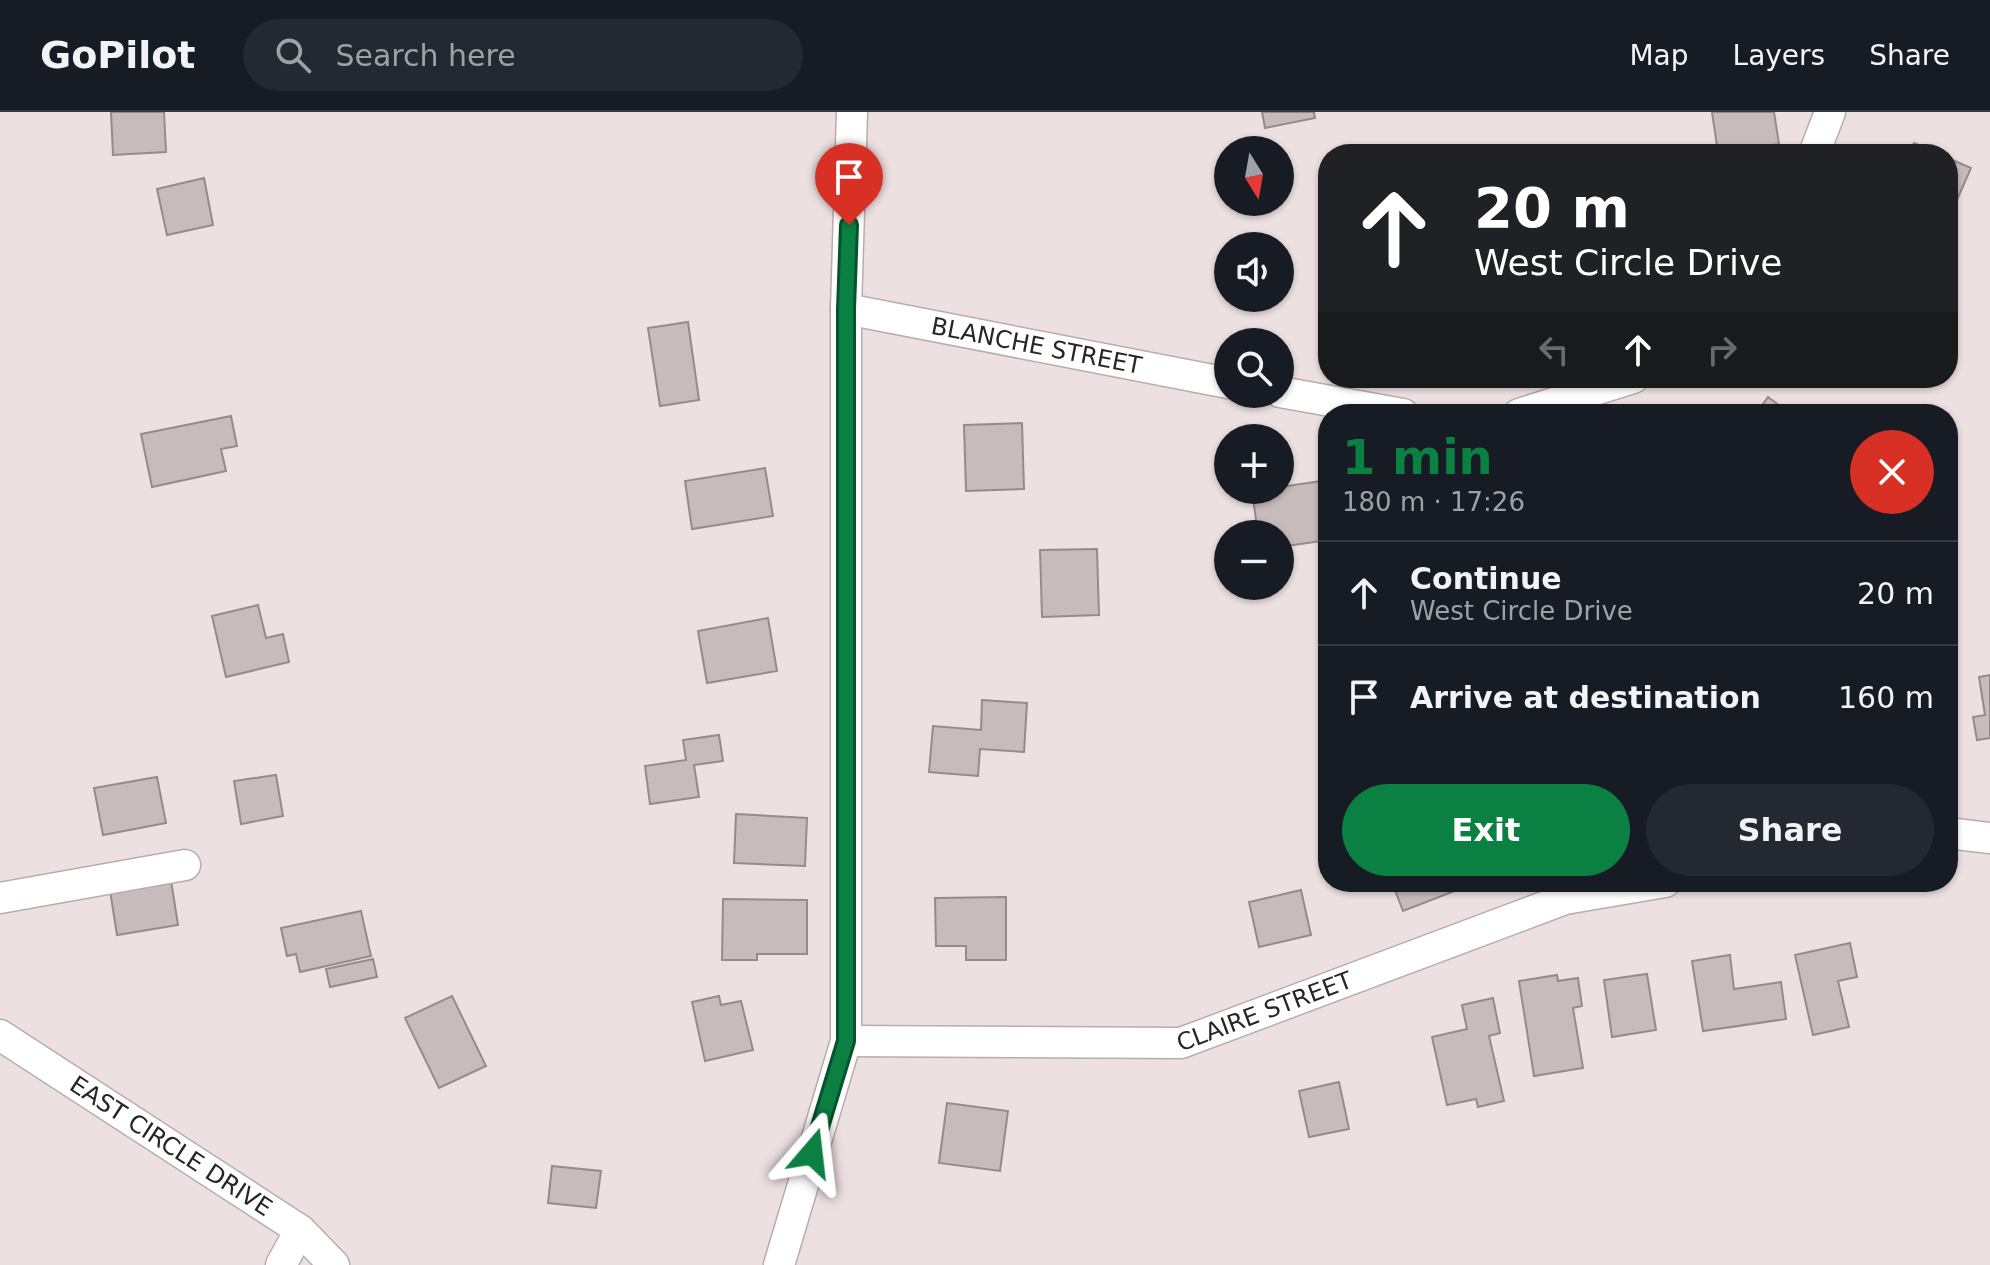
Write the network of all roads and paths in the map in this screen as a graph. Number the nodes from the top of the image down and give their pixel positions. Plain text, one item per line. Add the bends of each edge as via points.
1 (852, 112) edge
2 (1830, 112) edge
3 (1818, 144) edge
4 (846, 309) junction
5 (1214, 380) edge
6 (1601, 388) edge
7 (1294, 395) edge
8 (1347, 404) edge
9 (1551, 404) edge
10 (1958, 834) edge
11 (1990, 838) edge
12 (185, 865) dead end
13 (1606, 892) edge
14 (0, 898) edge
15 (0, 1035) edge
16 (846, 1041) junction
17 (300, 1230) junction
18 (281, 1265) edge
19 (334, 1265) edge
20 (779, 1265) edge

1 - 4 street
2 - 3 street
4 - 5 street, BLANCHE STREET
4 - 16 street
6 - 9 street
7 - 8 street
10 - 11 street
12 - 14 street
13 - 16 street, CLAIRE STREET via 1565,899 1181,1043
15 - 17 street, EAST CIRCLE DRIVE
16 - 20 street
17 - 18 street
17 - 19 street, EAST CIRCLE DRIVE

